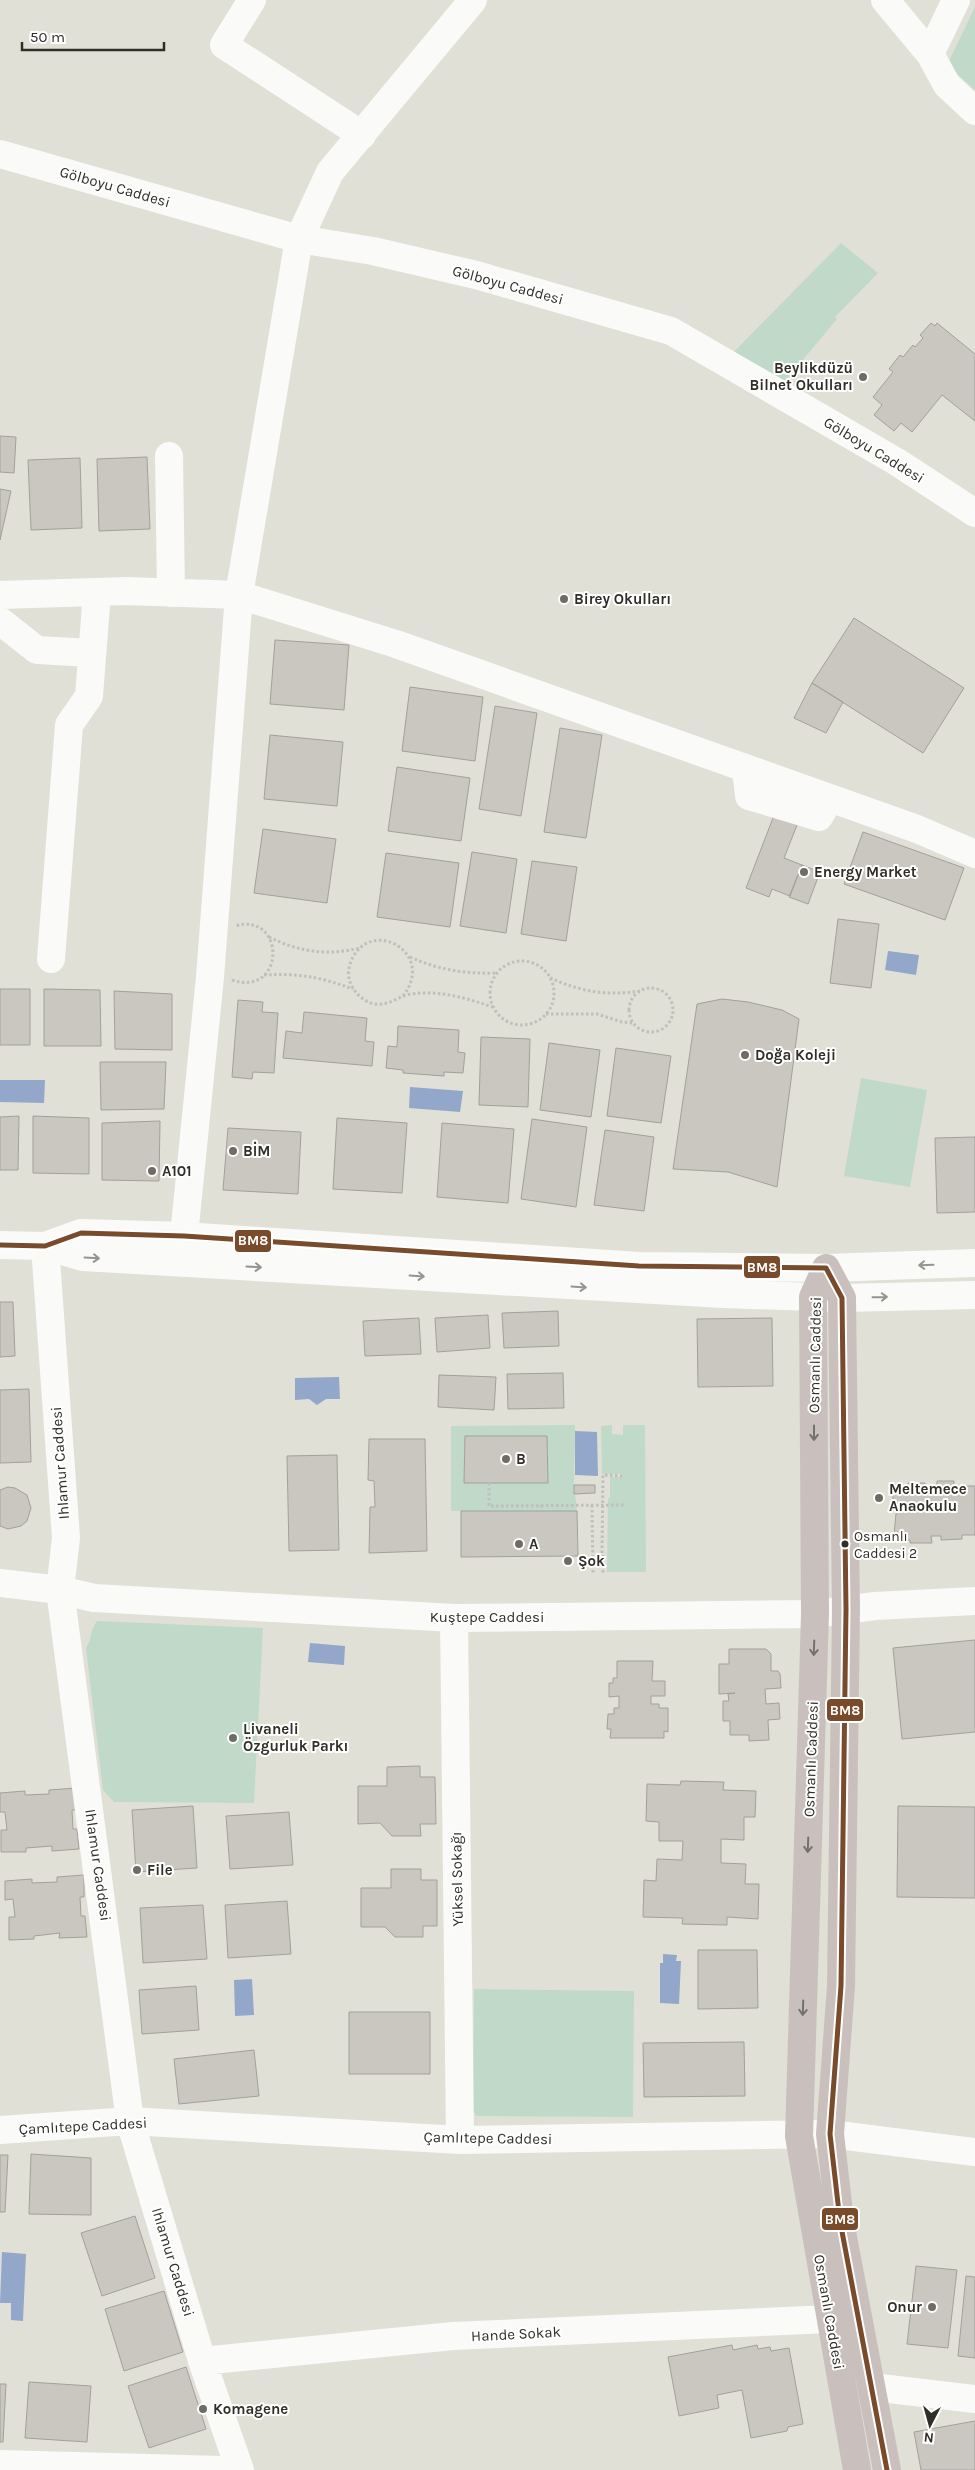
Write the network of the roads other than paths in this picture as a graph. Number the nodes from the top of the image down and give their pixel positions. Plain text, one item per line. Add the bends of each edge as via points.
1 (252, 0) edge
2 (472, 0) edge
3 (885, 0) edge
4 (956, 0) edge
5 (930, 54) junction
6 (975, 111) edge
7 (362, 135) junction
8 (0, 154) edge
9 (300, 239) junction
10 (169, 456) dead end
11 (975, 513) edge
12 (97, 592) junction
13 (172, 593) junction
14 (0, 595) edge
15 (239, 595) junction
16 (0, 622) edge
17 (92, 653) junction
18 (975, 854) edge
19 (51, 959) dead end
20 (184, 1236) junction
21 (0, 1245) edge
22 (45, 1246) junction
23 (184, 1263) junction
24 (975, 1263) edge
25 (826, 1268) junction
26 (975, 1295) edge
27 (813, 1297) junction
28 (842, 1298) junction
29 (0, 1583) edge
30 (60, 1590) junction
31 (975, 1601) edge
32 (846, 1609) junction
33 (815, 1614) junction
34 (454, 1618) junction
35 (130, 2121) junction
36 (0, 2130) edge
37 (830, 2134) junction
38 (799, 2136) junction
39 (460, 2140) junction
40 (975, 2152) edge
41 (830, 2319) junction
42 (202, 2361) junction
43 (872, 2387) junction
44 (975, 2399) edge
45 (0, 2464) edge
46 (222, 2470) edge
47 (240, 2470) edge
48 (857, 2470) edge
49 (887, 2470) edge

1 - 7 street via 224,45
2 - 7 street
3 - 5 street
4 - 5 street
5 - 6 street via 947,85
7 - 9 street via 330,172
8 - 9 street, Gölboyu Caddesi
9 - 11 street, Gölboyu Caddesi via 373,251 476,275 671,331 897,462
9 - 15 street
10 - 13 street
12 - 13 street
12 - 14 street
12 - 17 street
13 - 15 street
15 - 18 street via 396,644 917,829
15 - 20 street via 210,976
16 - 17 street via 37,650
17 - 19 street via 89,696 69,725
20 - 22 street via 82,1233
20 - 23 street
20 - 25 street via 639,1266
21 - 22 street
22 -> 23 street via 83,1257
22 - 30 street, Ihlamur Caddesi via 66,1538
23 -> 27 street via 648,1291
24 -> 25 street
25 - 27 main road, Osmanlı Caddesi
25 - 28 main road, Osmanlı Caddesi
28 -> 26 street
27 - 28 street
27 -> 33 main road, Osmanlı Caddesi
28 - 32 main road, Osmanlı Caddesi
29 - 30 street, Kuştepe Caddesi
30 - 34 street, Kuştepe Caddesi via 94,1598
30 - 35 street, Ihlamur Caddesi
31 - 32 street, Kuştepe Caddesi
32 - 33 street, Kuştepe Caddesi
32 - 37 main road, Osmanlı Caddesi via 841,1986
33 - 34 street, Kuştepe Caddesi
33 -> 38 main road, Osmanlı Caddesi
34 - 39 street, Yüksel Sokağı
35 - 36 street, Çamlıtepe Caddesi
35 - 39 street, Çamlıtepe Caddesi
35 - 42 street, Ihlamur Caddesi
37 - 38 street, Çamlıtepe Caddesi
37 - 40 street, Çamlıtepe Caddesi
37 - 43 main road, Osmanlı Caddesi via 840,2221
38 - 39 street, Çamlıtepe Caddesi
38 - 41 main road, Osmanlı Caddesi
41 - 42 street, Hande Sokak via 452,2336
41 - 48 main road, Osmanlı Caddesi
42 - 47 street, Ihlamur Caddesi
43 - 44 street
43 - 49 main road, Osmanlı Caddesi
45 - 46 street

